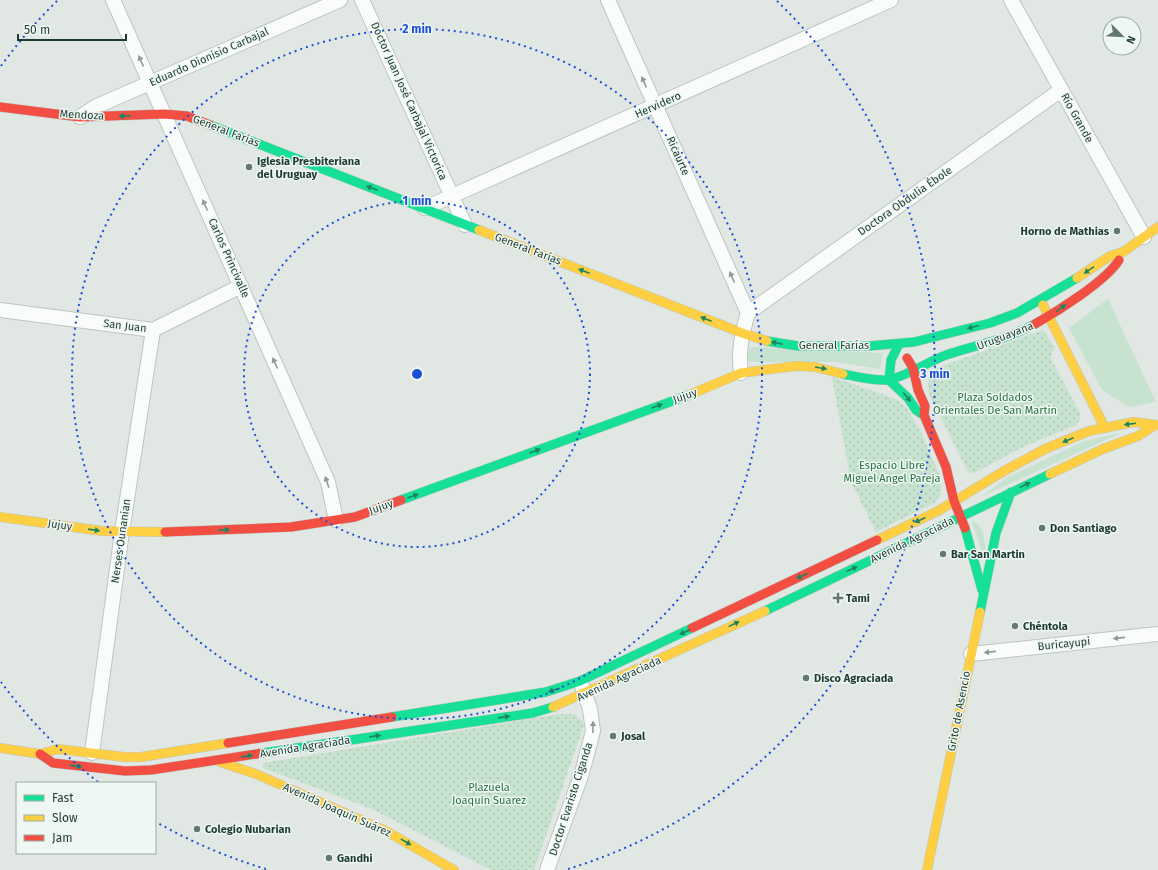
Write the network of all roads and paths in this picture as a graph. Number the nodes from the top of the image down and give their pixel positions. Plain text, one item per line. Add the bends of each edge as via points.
1 (113, 0) edge
2 (340, 0) edge
3 (362, 0) edge
4 (608, 0) edge
5 (891, 0) edge
6 (1011, 0) edge
7 (150, 83) junction
8 (1061, 90) junction
9 (0, 106) edge
10 (655, 106) junction
11 (164, 114) junction
12 (80, 117) junction
13 (452, 197) junction
14 (425, 208) junction
15 (465, 225) junction
16 (1158, 227) edge
17 (1144, 237) junction
18 (1123, 252) junction
19 (241, 286) junction
20 (1040, 301) junction
21 (0, 310) edge
22 (748, 313) junction
23 (1049, 316) junction
24 (153, 330) junction
25 (742, 333) junction
26 (899, 344) junction
27 (913, 368) junction
28 (741, 373) junction
29 (889, 380) junction
30 (924, 415) junction
31 (1156, 425) edge
32 (1105, 428) junction
33 (946, 467) junction
34 (963, 487) junction
35 (1011, 492) junction
36 (954, 501) junction
37 (978, 512) junction
38 (960, 516) junction
39 (0, 517) edge
40 (336, 520) junction
41 (122, 532) junction
42 (987, 533) dead end
43 (993, 551) junction
44 (983, 594) junction
45 (1158, 634) edge
46 (971, 654) junction
47 (580, 681) junction
48 (585, 695) junction
49 (0, 748) edge
50 (92, 753) junction
51 (40, 754) junction
52 (216, 761) junction
53 (454, 870) edge
54 (547, 870) edge
55 (927, 870) edge

7 -> 1 street, Carlos Princivalle
2 - 7 street, Eduardo Dionisio Carbajal
3 - 13 street, Doctor Juan José Carbajal Victorica
10 -> 4 street, Ricaurte
5 - 10 street, Hervidero
6 - 8 street, Río Grande
7 - 11 street, Carlos Princivalle
7 - 12 street, Eduardo Dionisio Carbajal via 97,106
8 - 17 street, Río Grande
8 - 22 street, Doctora Obdulia Ébole
9 - 12 street, Mendoza
10 - 13 street, Hervidero
22 -> 10 street, Ricaurte
11 -> 12 street, Mendoza
14 -> 11 street, General Farías via 205,122 187,116
19 -> 11 street, Carlos Princivalle
13 - 14 street, Hervidero
13 - 15 street, Doctor Juan José Carbajal Victorica
14 - 15 street, General Farías
25 -> 15 street, General Farías
16 - 17 street, Uruguayana
17 - 18 street, Uruguayana
18 -> 20 street, Uruguayana via 1110,256
23 -> 18 street, Uruguayana via 1101,279 1116,265
19 - 24 street, San Juan
40 -> 19 street, Carlos Princivalle via 328,482
20 - 23 street
20 -> 26 street, Uruguayana via 990,323
21 - 24 street, San Juan
22 - 25 street
23 - 27 street, Uruguayana via 1024,330
23 - 32 street
24 - 41 street, Nerses Ounanian
26 -> 25 street, General Farías via 792,345 774,343
25 - 28 street via 739,350
26 - 27 street
26 - 29 street via 891,360
27 - 29 street, Uruguayana
27 - 30 street via 925,406
28 -> 29 street, Jujuy via 815,366 856,377
40 -> 28 street, Jujuy via 355,517 703,390
29 -> 30 street via 908,398 916,410
30 - 33 street
31 -> 32 street, Avenida Agraciada via 1134,422
35 -> 31 street, Avenida Agraciada via 1103,449 1138,436
32 -> 34 street, Avenida Agraciada via 1089,431
33 - 34 street
33 - 36 street
34 - 36 street, Avenida Agraciada
34 - 37 street
35 - 37 street, Avenida Agraciada
35 - 43 street, Grito de Asencio via 1001,515
36 - 38 street
36 -> 47 street, Avenida Agraciada
37 - 38 street, Avenida Agraciada
38 - 44 street
48 -> 38 street, Avenida Agraciada via 811,590
39 -> 41 street, Jujuy
41 -> 40 street, Jujuy via 291,527
41 - 50 street, Nerses Ounanian
42 - 43 street
43 - 44 street, Grito de Asencio
44 - 46 street, Grito de Asencio
45 -> 46 street, Buricayupi
46 - 55 street, Grito de Asencio
47 - 48 street, Doctor Evaristo Ciganda
47 -> 50 street, Avenida Agraciada via 523,698 141,757
52 -> 48 street, Avenida Agraciada via 533,713
54 -> 48 street, Doctor Evaristo Ciganda via 582,774 593,731 593,718
49 - 51 street, Avenida Agraciada
50 - 51 street, Avenida Agraciada via 58,749
51 -> 52 street, Avenida Agraciada via 53,763 125,771
52 -> 53 street, Avenida Joaquín Suárez via 256,774 386,831

